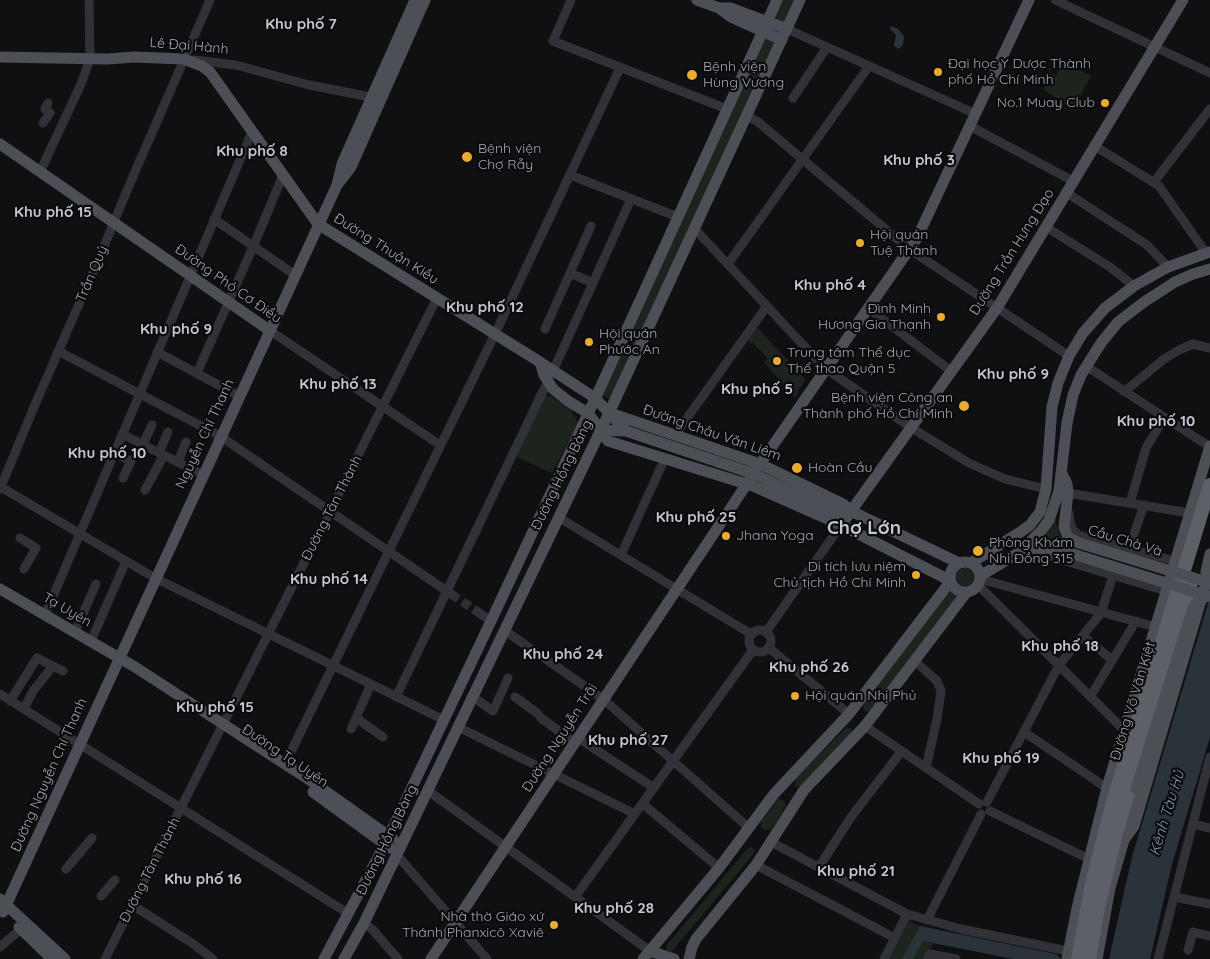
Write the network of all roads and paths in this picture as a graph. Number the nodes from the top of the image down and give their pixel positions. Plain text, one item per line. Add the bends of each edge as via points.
1 (89, 0) edge
2 (210, 0) edge
3 (415, 0) edge
4 (425, 0) edge
5 (571, 0) edge
6 (697, 0) edge
7 (777, 0) edge
8 (800, 0) edge
9 (1029, 0) edge
10 (1055, 0) edge
11 (1183, 0) edge
12 (719, 8) junction
13 (747, 24) junction
14 (409, 25) junction
15 (765, 26) junction
16 (784, 34) junction
17 (756, 45) junction
18 (827, 47) junction
19 (1155, 47) junction
20 (0, 57) edge
21 (90, 59) junction
22 (184, 59) junction
23 (870, 66) junction
24 (620, 68) junction
25 (1210, 73) edge
26 (376, 98) junction
27 (793, 98) dead end
28 (48, 102) dead end
29 (728, 109) junction
30 (1210, 109) edge
31 (370, 112) junction
32 (976, 114) junction
33 (746, 116) junction
34 (43, 122) dead end
35 (970, 126) junction
36 (252, 132) junction
37 (0, 144) edge
38 (1095, 146) junction
39 (803, 160) junction
40 (40, 172) junction
41 (283, 175) junction
42 (570, 175) junction
43 (1074, 181) junction
44 (1154, 182) junction
45 (336, 185) junction
46 (1067, 193) junction
47 (631, 199) junction
48 (678, 217) junction
49 (214, 219) junction
50 (113, 222) junction
51 (318, 224) junction
52 (591, 226) dead end
53 (1046, 227) junction
54 (694, 228) junction
55 (253, 247) junction
56 (909, 249) junction
57 (1208, 252) edge
58 (728, 264) junction
59 (1168, 267) junction
60 (1210, 269) edge
61 (570, 273) junction
62 (295, 275) junction
63 (190, 276) junction
64 (593, 283) junction
65 (1134, 286) junction
66 (437, 298) junction
67 (228, 302) junction
68 (1144, 302) junction
69 (766, 306) junction
70 (868, 308) junction
71 (996, 308) junction
72 (545, 329) dead end
73 (269, 330) junction
74 (495, 334) junction
75 (1210, 348) edge
76 (58, 351) junction
77 (157, 352) junction
78 (1068, 356) junction
79 (540, 362) junction
80 (1086, 366) junction
81 (826, 368) junction
82 (553, 371) junction
83 (950, 371) junction
84 (197, 373) junction
85 (548, 382) junction
86 (1124, 392) junction
87 (139, 394) junction
88 (239, 396) junction
89 (595, 398) junction
90 (382, 406) junction
91 (588, 413) junction
92 (609, 413) junction
93 (1164, 418) junction
94 (152, 426) dead end
95 (910, 428) junction
96 (600, 430) junction
97 (626, 431) junction
98 (168, 432) dead end
99 (122, 434) junction
100 (220, 436) junction
101 (673, 441) junction
102 (186, 442) dead end
103 (143, 444) junction
104 (440, 445) junction
105 (1210, 447) edge
106 (114, 453) junction
107 (161, 454) junction
108 (665, 458) junction
109 (178, 462) junction
110 (757, 469) junction
111 (1061, 472) junction
112 (203, 475) junction
113 (122, 478) dead end
114 (747, 484) junction
115 (1210, 485) edge
116 (0, 488) edge
117 (1046, 489) junction
118 (145, 490) dead end
119 (1068, 493) junction
120 (1130, 503) junction
121 (1144, 505) junction
122 (1067, 506) junction
123 (543, 508) junction
124 (330, 511) junction
125 (1189, 513) junction
126 (558, 517) junction
127 (844, 517) junction
128 (1210, 519) edge
129 (79, 534) junction
130 (20, 538) dead end
131 (1040, 548) junction
132 (1129, 549) junction
133 (389, 551) junction
134 (992, 551) junction
135 (1020, 552) junction
136 (1210, 554) edge
137 (621, 555) junction
138 (126, 561) junction
139 (1175, 561) junction
140 (965, 563) junction
141 (998, 565) junction
142 (24, 570) dead end
143 (1210, 571) edge
144 (1113, 575) junction
145 (155, 578) junction
146 (979, 580) junction
147 (949, 581) junction
148 (1210, 583) edge
149 (96, 584) dead end
150 (0, 589) edge
151 (677, 589) junction
152 (1166, 591) junction
153 (449, 592) junction
154 (966, 593) junction
155 (1209, 596) edge
156 (0, 597) edge
157 (478, 612) tunnel mouth
158 (1101, 613) junction
159 (43, 618) junction
160 (491, 621) junction
161 (1136, 622) junction
162 (1156, 627) junction
163 (504, 630) junction
164 (75, 632) junction
165 (766, 632) junction
166 (268, 634) junction
167 (751, 634) junction
168 (1083, 636) junction
169 (91, 641) junction
170 (769, 648) junction
171 (753, 650) junction
172 (118, 660) junction
173 (1112, 660) junction
174 (915, 661) junction
175 (1059, 665) junction
176 (53, 666) junction
177 (333, 666) junction
178 (62, 671) dead end
179 (508, 678) dead end
180 (371, 684) junction
181 (0, 694) edge
182 (396, 696) junction
183 (472, 696) junction
184 (515, 697) dead end
185 (1090, 697) junction
186 (604, 699) junction
187 (10, 701) junction
188 (24, 709) junction
189 (849, 714) junction
190 (356, 718) junction
191 (444, 720) junction
192 (865, 726) junction
193 (221, 727) junction
194 (458, 727) junction
195 (351, 729) dead end
196 (1124, 730) junction
197 (1024, 732) junction
198 (383, 737) dead end
199 (576, 740) junction
200 (79, 744) junction
201 (901, 752) junction
202 (1210, 757) edge
203 (673, 761) junction
204 (283, 767) junction
205 (926, 768) junction
206 (555, 774) junction
207 (415, 781) junction
208 (782, 785) junction
209 (654, 788) junction
210 (1107, 788) junction
211 (427, 790) junction
212 (798, 798) junction
213 (643, 804) junction
214 (985, 806) junction
215 (181, 808) junction
216 (635, 814) junction
217 (1193, 824) junction
218 (749, 828) junction
219 (1210, 828) edge
220 (92, 838) dead end
221 (387, 840) junction
222 (1124, 840) junction
223 (771, 842) junction
224 (507, 847) junction
225 (398, 850) junction
226 (1088, 859) junction
227 (756, 865) junction
228 (819, 867) junction
229 (719, 868) junction
230 (66, 869) dead end
231 (115, 880) dead end
232 (1110, 888) junction
233 (101, 896) dead end
234 (575, 897) junction
235 (1174, 897) junction
236 (1210, 904) edge
237 (132, 905) junction
238 (2, 906) edge
239 (1097, 912) junction
240 (349, 914) junction
241 (907, 914) junction
242 (926, 920) junction
243 (364, 923) junction
244 (456, 923) junction
245 (24, 926) junction
246 (1209, 936) dead end
247 (894, 938) junction
248 (0, 947) edge
249 (1188, 950) dead end
250 (646, 955) edge
251 (928, 956) edge
252 (1071, 956) edge
253 (52, 959) edge
254 (65, 959) edge
255 (105, 959) edge
256 (212, 959) edge
257 (324, 959) edge
258 (344, 959) edge
259 (398, 959) edge
260 (431, 959) edge
261 (487, 959) edge
262 (674, 959) edge
263 (690, 959) edge
264 (884, 959) edge
265 (956, 959) edge
266 (1089, 959) edge
267 (1097, 959) edge
268 (1158, 959) edge

1 - 21 street
2 - 22 street, Trần Quý
3 - 14 main road
4 - 14 main road
5 - 24 street via 553,42
6 - 12 main road
7 - 15 main road, Đường Hồng Bàng
8 - 16 main road, Đường Hồng Bàng
9 - 32 main road
10 - 19 street
11 - 19 main road, Đường Trần Hưng Đạo
12 - 13 main road
12 - 15 main road via 730,8
13 - 15 main road
13 - 17 main road
14 - 26 main road
15 - 16 main road
15 - 17 main road, Đường Hồng Bàng
16 - 18 street
16 - 33 main road, Đường Hồng Bàng
17 - 29 main road, Đường Hồng Bàng
18 - 23 street
18 - 27 street
19 - 25 street
19 - 38 main road, Đường Trần Hưng Đạo
20 - 21 main road, Lê Đại Hành
21 - 22 main road, Lê Đại Hành
21 - 40 street via 82,84
22 - 26 street, Lê Đại Hành via 236,65 309,85
22 - 36 main road via 210,72
22 - 50 street, Trần Quý
23 - 32 street
23 - 39 street
24 - 29 street
24 - 42 street
26 - 31 main road
28 - 34 street via 45,110 50,113
29 - 33 main road
29 - 48 main road, Đường Hồng Bàng
30 - 44 street
31 - 45 main road via 342,164
31 - 45 main road via 350,167
32 - 35 main road
33 - 39 street via 757,120
33 - 54 main road, Đường Hồng Bàng
35 - 43 street
35 - 56 main road via 924,227
36 - 41 main road
36 - 49 street
37 - 40 main road, Đường Phó Cơ Điều
38 - 43 main road, Đường Trần Hưng Đạo
38 - 44 street
39 - 56 street
39 - 58 street
40 - 50 main road, Đường Phó Cơ Điều
41 - 51 main road
41 - 55 street
42 - 47 street
42 - 74 street
43 - 46 main road, Đường Trần Hưng Đạo
44 - 57 street
45 - 51 main road
46 - 53 main road, Đường Trần Hưng Đạo
46 - 59 street via 1148,245
47 - 48 street
47 - 64 street
48 - 54 main road
48 - 89 main road, Đường Hồng Bàng
49 - 55 street
49 - 63 street
50 - 63 main road, Đường Phó Cơ Điều
50 - 76 street, Trần Quý
51 - 62 main road, Nguyễn Chí Thanh
51 - 66 main road, Đường Thuận Kiều
52 - 61 street
53 - 65 street
53 - 71 main road, Đường Trần Hưng Đạo
54 - 58 street
54 - 92 main road, Đường Hồng Bàng
55 - 62 street
55 - 67 street
56 - 70 main road
56 - 71 street
57 - 59 main road
58 - 69 street
59 - 65 main road
60 - 68 main road via 1175,282
61 - 64 street
61 - 72 street
62 - 73 main road, Nguyễn Chí Thanh
63 - 67 main road, Đường Phó Cơ Điều
63 - 77 street
64 - 82 street
65 - 68 main road
65 - 78 main road via 1093,320
66 - 74 main road, Đường Thuận Kiều
66 - 90 street, Đường Tân Thành
67 - 73 main road, Đường Phó Cơ Điều
67 - 84 street
68 - 80 main road via 1112,328
69 - 81 street
69 - 101 street
70 - 81 main road
70 - 83 street
71 - 78 street
71 - 83 main road, Đường Trần Hưng Đạo
73 - 88 main road, Nguyễn Chí Thanh
73 - 90 street, Đường Phó Cơ Điều
74 - 79 main road, Đường Thuận Kiều
74 - 104 street
75 - 86 street via 1193,344 1179,350
76 - 87 street
76 - 116 street, Trần Quý
77 - 84 street
77 - 87 street
78 - 80 main road
78 - 117 main road via 1052,408
79 - 82 main road, Đường Thuận Kiều
79 - 85 main road
80 - 86 street
80 - 111 main road via 1070,406
81 - 95 street
81 - 110 main road
82 - 85 street
82 - 89 main road, Đường Thuận Kiều
83 - 95 main road, Đường Trần Hưng Đạo
84 - 88 street
85 - 91 main road via 560,395
85 - 153 street
86 - 93 street
87 - 99 street
87 - 100 street
88 - 100 main road, Nguyễn Chí Thanh
89 - 91 main road, Đường Hồng Bàng
89 - 92 main road, Đường Thuận Kiều
90 - 104 street, Đường Phó Cơ Điều
90 - 124 street, Đường Tân Thành
91 - 96 main road
91 - 123 main road, Đường Hồng Bàng
92 - 96 main road, Đường Hồng Bàng
92 - 97 main road, Đường Châu Văn Liêm
92 - 101 main road, Đường Châu Văn Liêm
93 - 105 street
93 - 120 street via 1144,454
94 - 103 street
95 - 117 street via 982,469
95 - 127 main road, Đường Trần Hưng Đạo
96 - 97 main road, Đường Châu Văn Liêm
96 - 108 main road, Đường Châu Văn Liêm via 608,440
96 - 126 main road, Đường Hồng Bàng
97 - 101 main road, Đường Châu Văn Liêm
98 - 107 street
99 - 103 street
99 - 106 street
100 - 112 main road, Nguyễn Chí Thanh
100 - 124 street
101 - 108 main road
101 - 110 main road, Đường Châu Văn Liêm
102 - 109 street
103 - 107 street
104 - 133 street
105 - 125 main road, Đường Võ Văn Kiệt
106 - 113 street via 131,461
106 - 129 street
107 - 109 street
107 - 118 street
108 - 114 main road, Đường Châu Văn Liêm
108 - 137 street
109 - 112 street
110 - 114 main road, Đường Nguyễn Trãi
110 - 127 main road, Đường Châu Văn Liêm via 843,504
111 - 119 main road, Cầu Chà Và
111 - 135 main road via 1049,520
112 - 145 main road, Nguyễn Chí Thanh
114 - 127 main road, Đường Châu Văn Liêm
114 - 151 main road, Đường Nguyễn Trãi
115 - 252 highway, Đường Võ Văn Kiệt via 1111,810
116 - 129 street
117 - 134 main road via 1035,519 1022,532
119 - 120 street
119 - 122 main road, Cầu Chà Và
120 - 121 street
121 - 125 street
121 - 132 street
122 - 132 street via 1072,529 1078,535
122 - 148 main road, Cầu Chà Và, bridge via 1065,533 1072,540
123 - 126 main road
123 - 160 main road, Đường Hồng Bàng
124 - 133 street
124 - 166 street, Đường Tân Thành
125 - 139 main road, Đường Võ Văn Kiệt
126 - 137 street
126 - 163 main road, Đường Hồng Bàng
127 - 140 main road, Đường Châu Văn Liêm
127 - 147 main road, Đường Châu Văn Liêm
127 - 165 street, Đường Trần Hưng Đạo
128 - 239 highway, Đường Võ Văn Kiệt via 1116,833
129 - 138 street
129 - 159 street
130 - 142 street via 36,548
131 - 135 main road, Cầu Chà Và
131 - 144 street via 1052,557
131 - 155 main road, Cầu Chà Và, bridge via 1073,554
132 - 139 street
133 - 153 street
133 - 177 street
134 - 140 main road
134 - 141 main road via 993,560
135 - 141 main road
136 - 148 main road, bridge via 1206,572
137 - 151 street
138 - 145 street
138 - 169 street
139 - 152 main road, Đường Võ Văn Kiệt
140 - 146 main road via 976,567
140 - 147 main road via 951,569
141 - 146 main road
143 - 222 main road via 1137,817
144 - 152 street
144 - 158 street
145 - 166 street
145 - 172 main road, Nguyễn Chí Thanh
146 - 154 main road via 973,591
146 - 158 street
146 - 175 street
147 - 154 main road via 958,592
147 - 189 main road
149 - 164 street
150 - 159 main road, Tạ Uyên
151 - 167 street
151 - 186 main road, Đường Nguyễn Trãi
152 - 162 main road, Đường Võ Văn Kiệt
153 - 182 street
154 - 174 main road
155 - 222 main road, bridge via 1200,599 1193,608 1136,789
156 - 159 main road, Tạ Uyên
157 - 160 street
158 - 161 street
158 - 168 street
159 - 164 main road, Tạ Uyên
159 - 172 main road, Tạ Uyên
160 - 163 main road
160 - 191 main road, Đường Hồng Bàng
161 - 162 street
161 - 173 street
162 - 196 main road, Đường Võ Văn Kiệt
163 - 183 main road, Đường Hồng Bàng
163 - 186 street
164 - 169 main road, Tạ Uyên
165 - 167 street via 757,630
165 - 170 street via 771,640
166 - 177 street
166 - 193 street, Đường Tân Thành
167 - 171 street via 749,642
168 - 173 street
168 - 175 street
169 - 172 main road, Tạ Uyên
170 - 171 street via 762,652
170 - 189 street
171 - 203 street
172 - 193 main road, Đường Tạ Uyên
172 - 200 main road, Đường Nguyễn Chí Thanh
173 - 185 street
174 - 192 main road
174 - 205 street via 937,681 940,691
175 - 185 street
175 - 197 street
176 - 178 street
176 - 187 street via 37,658
176 - 188 street via 33,691
177 - 180 street
177 - 204 street
179 - 183 street via 493,711
180 - 182 street
180 - 190 street
181 - 187 street
182 - 191 street
183 - 194 main road, Đường Hồng Bàng
184 - 199 street
185 - 196 street
186 - 199 main road, Đường Nguyễn Trãi
186 - 203 street
187 - 188 street
188 - 200 street
189 - 192 main road
189 - 208 main road
190 - 195 street
190 - 198 street
191 - 194 main road
191 - 207 main road, Đường Hồng Bàng
192 - 201 street
192 - 212 main road
193 - 204 main road, Đường Tạ Uyên
193 - 215 street, Đường Tân Thành
194 - 206 street
194 - 211 main road, Đường Hồng Bàng
196 - 210 main road, Đường Võ Văn Kiệt
197 - 210 street
197 - 214 street
199 - 206 main road, Đường Nguyễn Trãi
199 - 209 street
200 - 215 street
200 - 238 main road, Đường Nguyễn Chí Thanh
201 - 205 street
201 - 228 street via 847,822
202 - 217 street
203 - 209 street
203 - 218 street
204 - 221 main road, Đường Tạ Uyên
205 - 214 street
206 - 216 street
206 - 224 main road, Đường Nguyễn Trãi
207 - 211 main road
207 - 221 main road, Đường Hồng Bàng
208 - 212 main road
208 - 218 main road
209 - 213 street
210 - 226 main road, Đường Võ Văn Kiệt
211 - 224 street
211 - 225 main road, Đường Hồng Bàng
212 - 223 main road
213 - 216 street
213 - 229 street
214 - 226 street
214 - 242 street via 987,814 981,814
215 - 237 street, Đường Tân Thành
215 - 240 street
216 - 234 street
217 - 219 street
217 - 235 street
218 - 229 main road
220 - 230 street
221 - 225 main road, Đường Tạ Uyên
221 - 240 main road, Đường Hồng Bàng
222 - 232 main road
223 - 227 main road
223 - 228 street
224 - 234 street
224 - 244 main road, Đường Nguyễn Trãi
225 - 243 main road, Đường Hồng Bàng
225 - 244 street
226 - 252 main road, Đường Võ Văn Kiệt
227 - 247 street
227 - 263 main road via 696,939
228 - 241 street
229 - 250 main road
231 - 233 street
232 - 239 main road
232 - 267 main road
234 - 250 street
235 - 236 street
235 - 268 street
237 - 255 street, Đường Tân Thành
237 - 256 street
238 - 245 main road
239 - 266 highway, Đường Võ Văn Kiệt
240 - 243 main road
240 - 257 main road, Đường Hồng Bàng
241 - 242 street
241 - 247 street
242 - 252 street
243 - 258 main road, Đường Hồng Bàng
243 - 259 street
244 - 260 main road, Đường Nguyễn Trãi
244 - 261 street
245 - 248 street
245 - 253 main road
245 - 254 main road
246 - 249 street via 1193,932
247 - 264 street
250 - 262 main road
251 - 265 street

